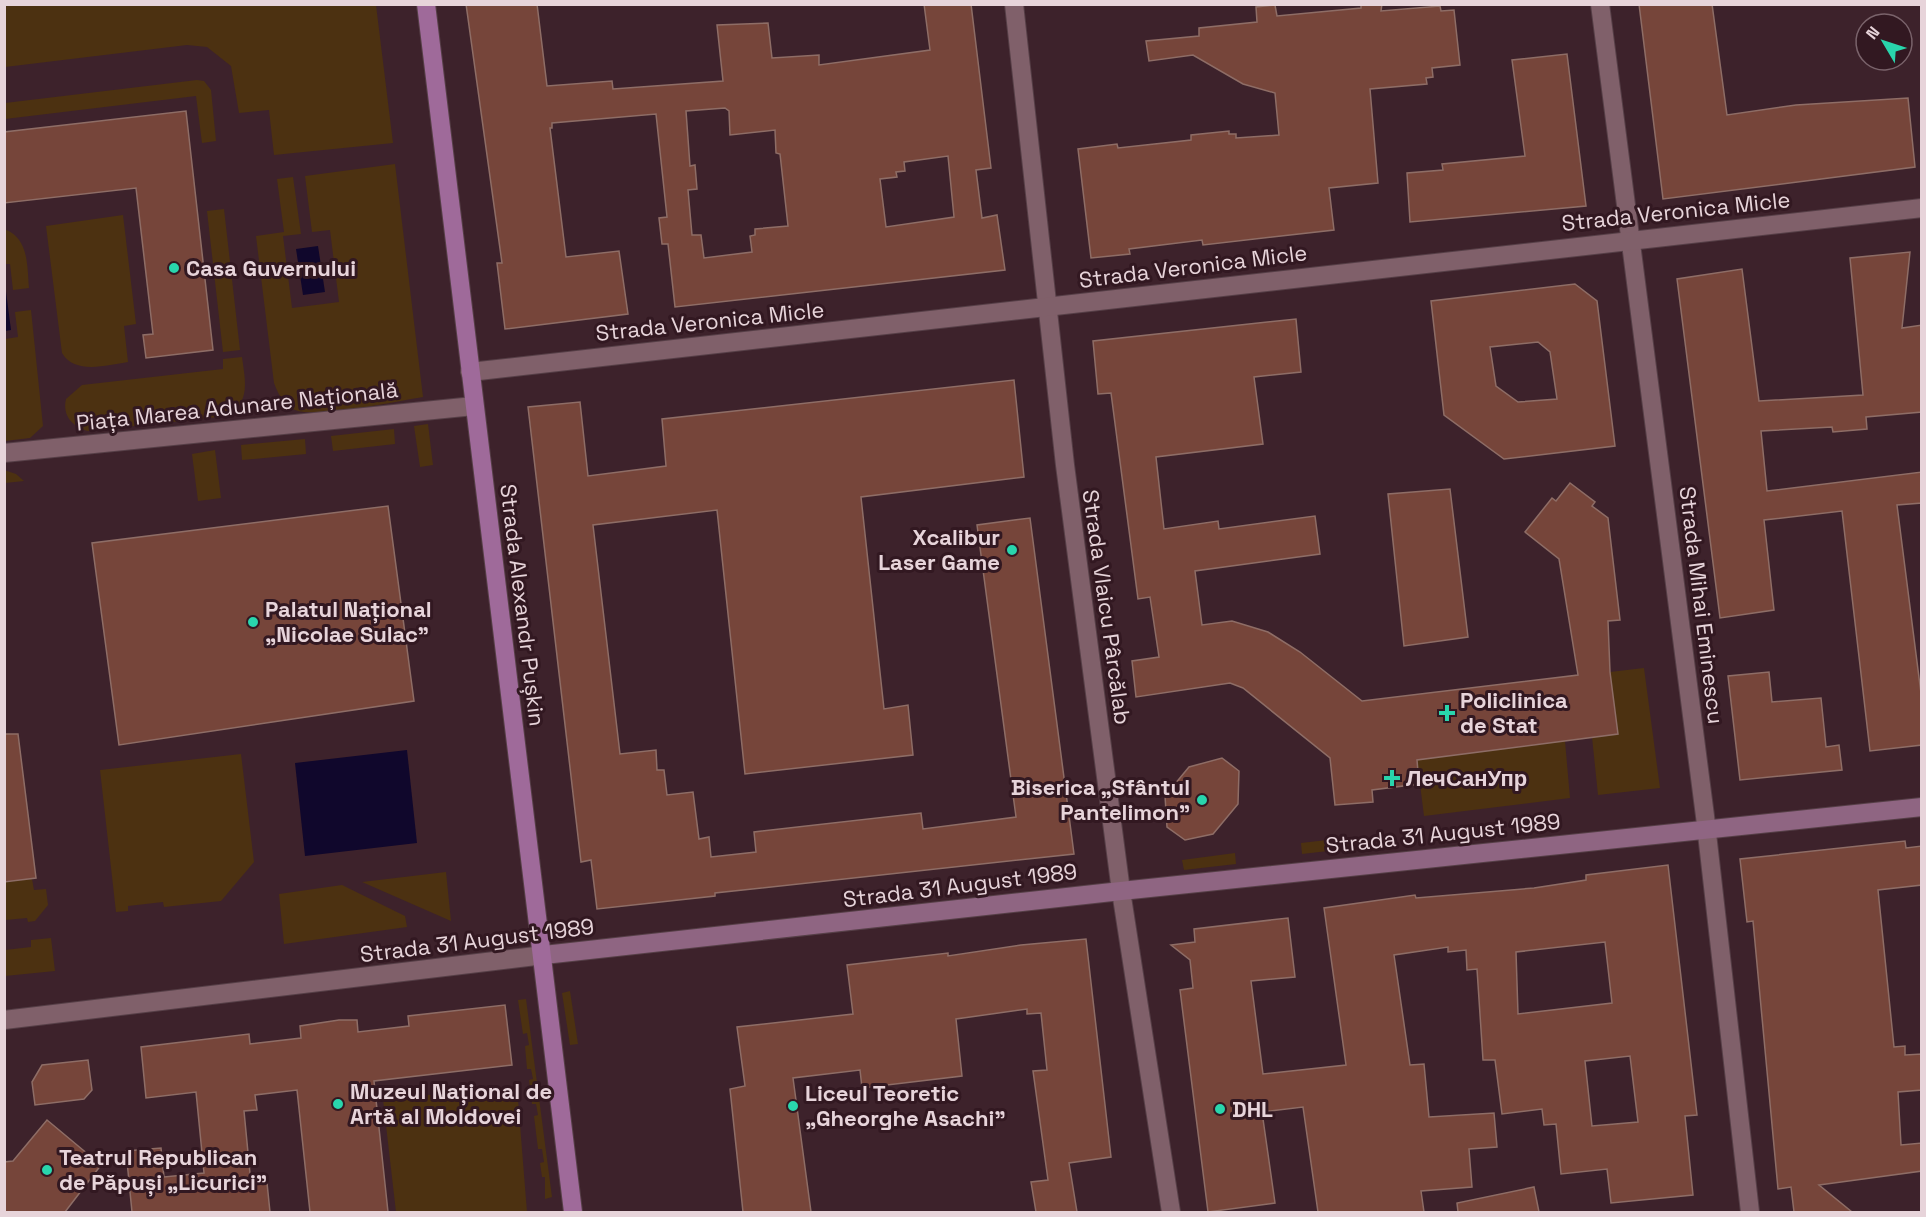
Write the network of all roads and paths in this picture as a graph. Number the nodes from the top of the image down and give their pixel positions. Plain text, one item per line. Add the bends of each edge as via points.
1 (426, 4) edge
2 (1014, 4) edge
3 (1600, 4) edge
4 (1922, 208) edge
5 (1631, 240) junction
6 (1047, 307) junction
7 (470, 372) junction
8 (474, 406) junction
9 (4, 453) edge
10 (1922, 807) edge
11 (1707, 830) junction
12 (1120, 891) junction
13 (544, 955) junction
14 (4, 1020) edge
15 (573, 1212) edge
16 (1171, 1212) edge
17 (1750, 1212) edge

1 - 7 main road, Strada Alexandr Pușkin
2 - 6 street, Strada Vlaicu Pârcălab
3 - 5 street, Strada Mihai Eminescu
4 - 5 street, Strada Veronica Micle
5 - 6 street, Strada Veronica Micle
5 - 11 street, Strada Mihai Eminescu
6 - 7 street, Strada Veronica Micle
6 - 12 street, Strada Vlaicu Pârcălab
7 - 8 main road, Strada Alexandr Pușkin
8 - 9 street, Piața Marea Adunare Națională
8 - 13 main road, Strada Alexandr Pușkin
10 - 11 street, Strada 31 August 1989
11 - 12 street, Strada 31 August 1989
11 - 17 street, Strada Mihai Eminescu
12 - 13 street, Strada 31 August 1989
12 - 16 street, Strada Vlaicu Pârcălab
13 - 14 street, Strada 31 August 1989
13 - 15 main road, Strada Alexandr Pușkin

